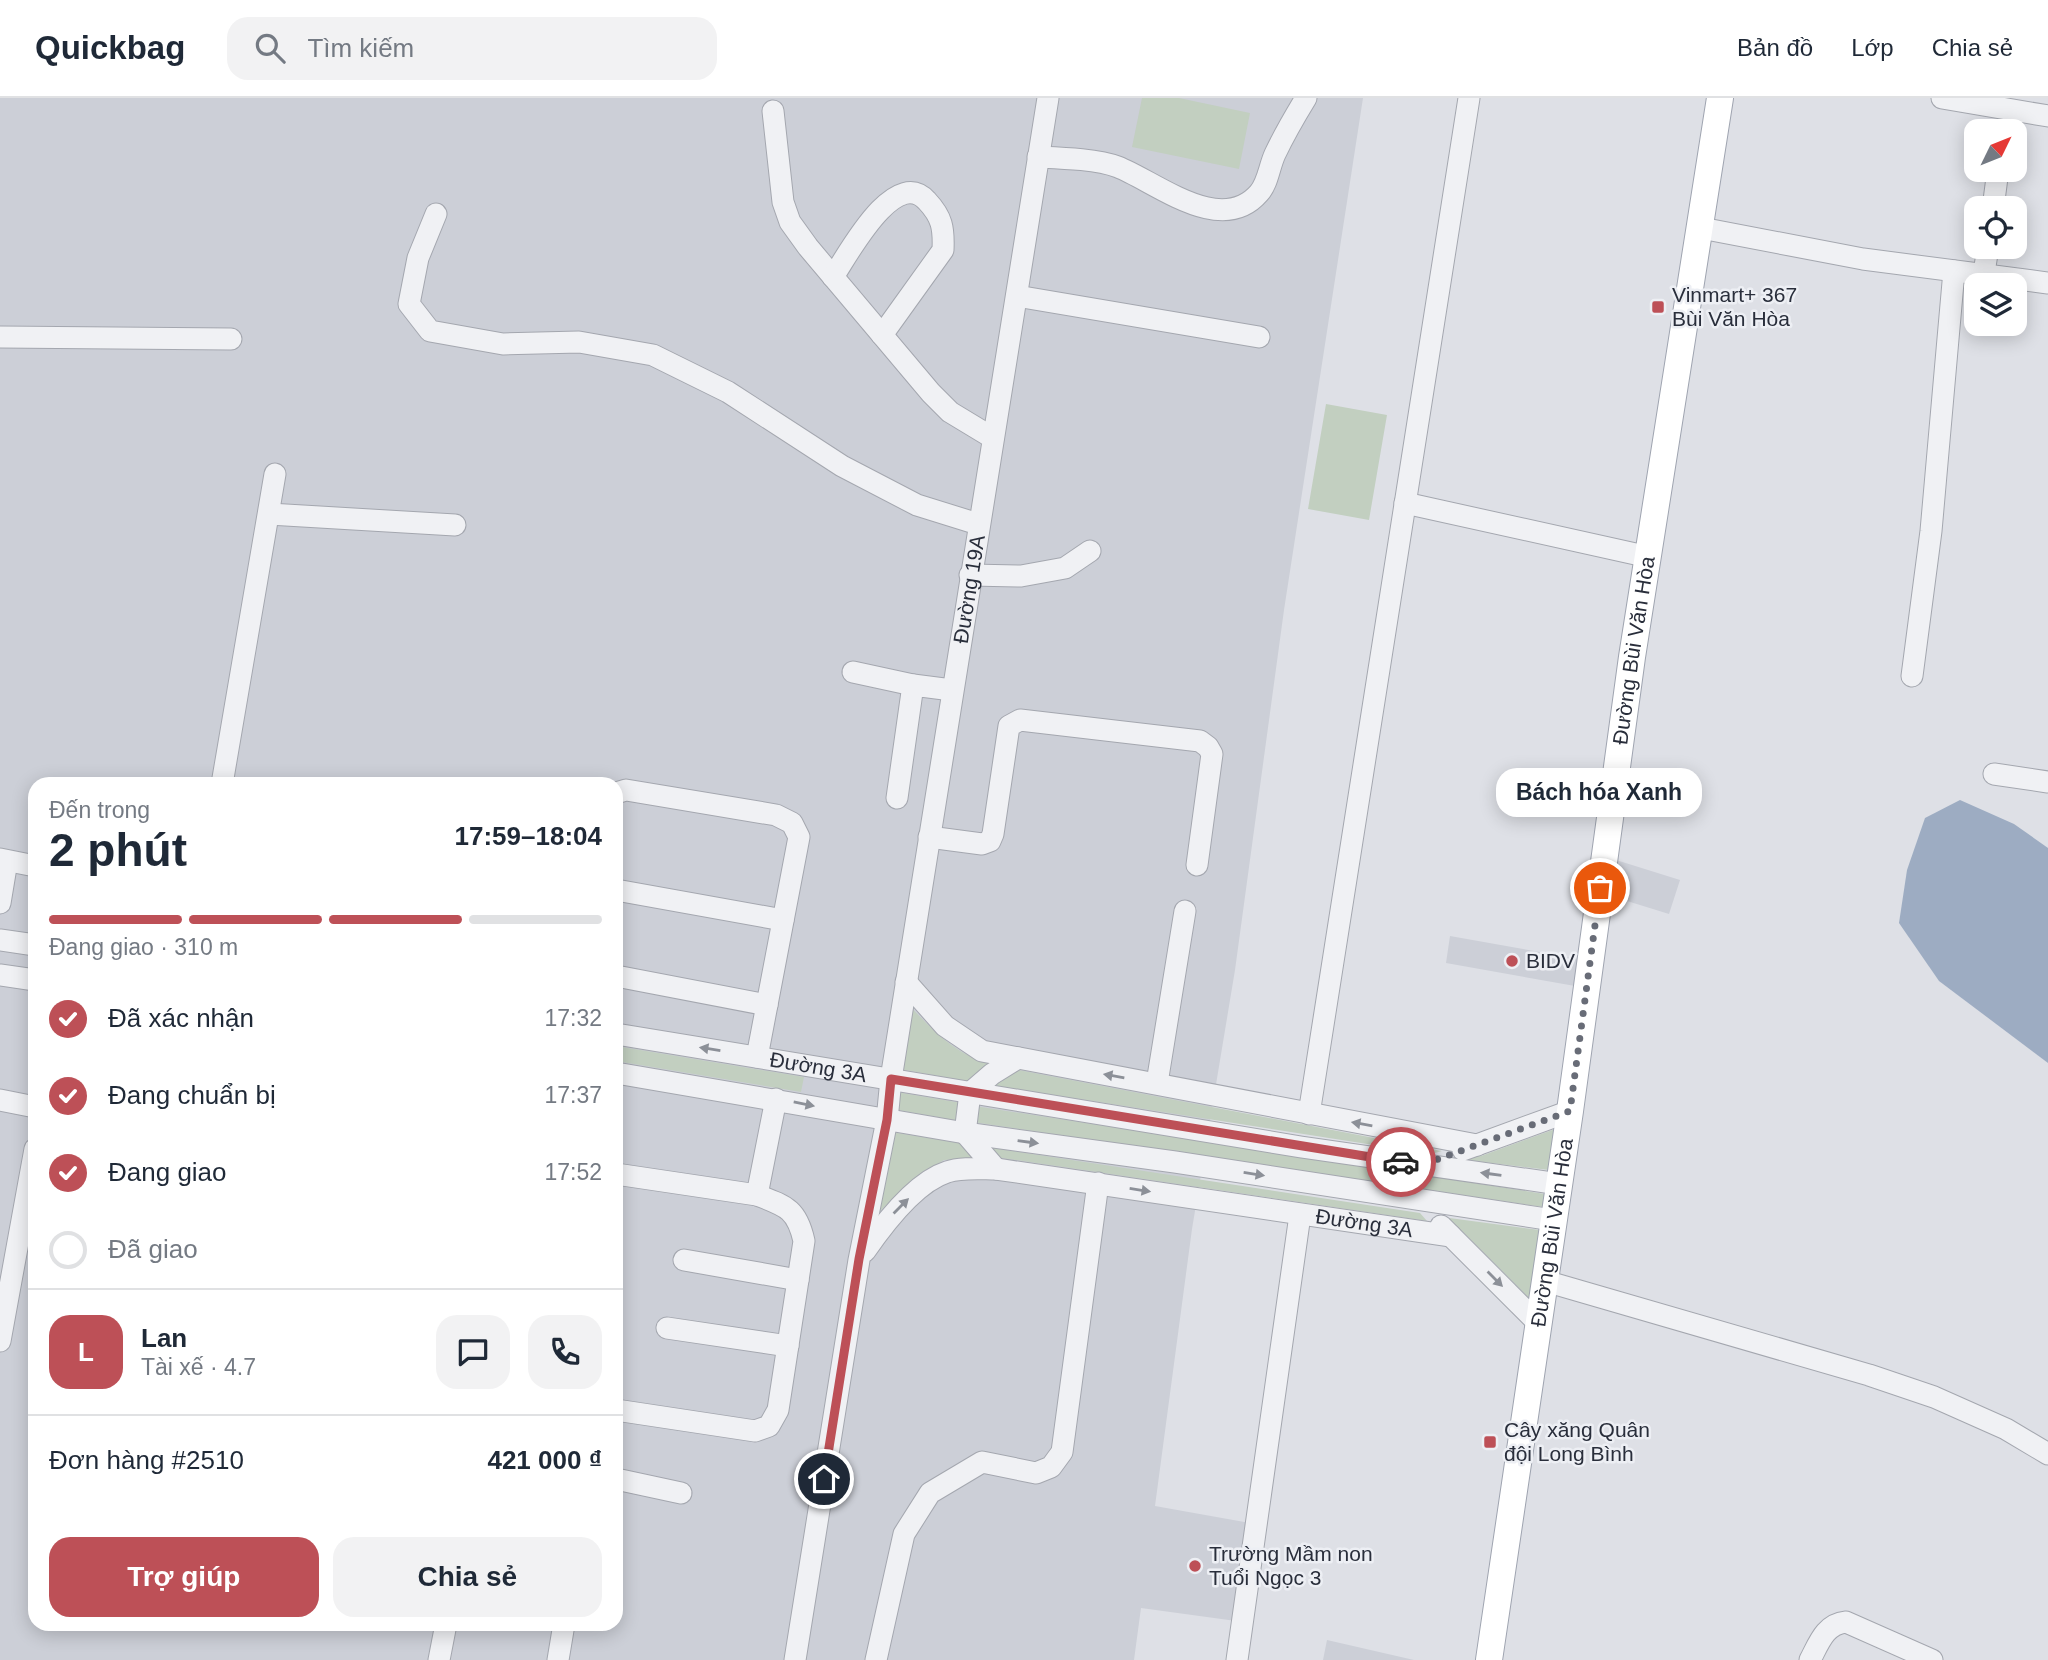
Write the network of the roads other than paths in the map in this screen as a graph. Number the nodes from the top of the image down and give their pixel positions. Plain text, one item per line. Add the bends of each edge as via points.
1 (1048, 98) edge
2 (1306, 98) edge
3 (1469, 98) edge
4 (1720, 98) edge
5 (1942, 98) edge
6 (773, 111) dead end
7 (2048, 116) edge
8 (1038, 157) junction
9 (436, 214) dead end
10 (1701, 228) junction
11 (1986, 259) edge
12 (1954, 271) junction
13 (1984, 273) joint
14 (833, 277) junction
15 (2027, 279) edge
16 (2048, 282) edge
17 (1017, 296) junction
18 (882, 335) junction
19 (0, 337) edge
20 (1259, 337) dead end
21 (231, 339) dead end
22 (993, 439) junction
23 (275, 474) dead end
24 (1405, 503) junction
25 (269, 514) junction
26 (978, 524) junction
27 (455, 525) dead end
28 (1090, 551) dead end
29 (1648, 557) junction
30 (970, 575) junction
31 (853, 672) dead end
32 (1912, 676) dead end
33 (913, 685) junction
34 (952, 691) junction
35 (1994, 774) dead end
36 (223, 777) edge
37 (2048, 782) edge
38 (623, 791) edge
39 (897, 798) dead end
40 (929, 837) junction
41 (4, 860) edge
42 (28, 865) edge
43 (1197, 865) dead end
44 (623, 891) edge
45 (0, 903) edge
46 (1185, 911) dead end
47 (783, 920) junction
48 (0, 940) edge
49 (28, 944) edge
50 (0, 975) edge
51 (623, 977) edge
52 (28, 979) edge
53 (906, 982) junction
54 (767, 1005) junction
55 (623, 1035) edge
56 (757, 1057) junction
57 (1018, 1058) junction
58 (623, 1074) edge
59 (891, 1079) junction
60 (1157, 1083) junction
61 (970, 1093) junction
62 (776, 1099) junction
63 (0, 1100) edge
64 (28, 1106) edge
65 (1570, 1111) junction
66 (1310, 1114) junction
67 (887, 1120) junction
68 (965, 1133) junction
69 (1477, 1145) junction
70 (1422, 1165) junction
71 (996, 1169) junction
72 (623, 1175) edge
73 (1098, 1183) junction
74 (1559, 1184) junction
75 (28, 1188) edge
76 (758, 1195) junction
77 (1418, 1201) junction
78 (1300, 1215) junction
79 (1553, 1220) junction
80 (1451, 1236) junction
81 (859, 1259) junction
82 (684, 1260) dead end
83 (799, 1280) junction
84 (1545, 1280) junction
85 (1538, 1323) junction
86 (667, 1328) dead end
87 (0, 1342) edge
88 (788, 1346) junction
89 (623, 1411) edge
90 (2048, 1454) edge
91 (623, 1481) edge
92 (681, 1493) dead end
93 (445, 1631) edge
94 (563, 1631) edge
95 (439, 1660) edge
96 (558, 1660) edge
97 (795, 1660) edge
98 (876, 1660) edge
99 (1237, 1660) edge
100 (1489, 1660) edge
101 (1810, 1660) edge
102 (1931, 1660) edge

1 - 8 street, Đường 19A
2 - 8 street via 1261,191 1242,206 1199,206 1117,167
3 - 24 street
4 - 10 main road, Đường Bùi Văn Hòa
5 - 7 street
6 - 14 street via 783,202 790,222
8 - 17 street, Đường 19A
9 - 26 street via 418,258 409,304 430,331 503,344 579,342 653,355 728,392 842,466 917,505
10 - 12 street
10 - 29 main road, Đường Bùi Văn Hòa
11 - 13 street
12 - 13 street
12 - 32 street
14 - 18 street
14 - 18 street via 874,215 891,200 908,193 923,196 939,214 943,250
15 - 16 street
17 - 20 street
17 - 22 street, Đường 19A
18 - 22 street via 950,412
19 - 21 street
22 - 26 street, Đường 19A
23 - 25 street
24 - 29 street
24 - 66 street
25 - 27 street
25 - 36 street
26 - 30 street, Đường 19A
28 - 30 street via 1065,568 1021,576
29 - 65 main road, Đường Bùi Văn Hòa
30 - 34 street, Đường 19A
31 - 33 street
33 - 34 street
33 - 39 street
34 - 40 street, Đường 19A
35 - 37 street
38 - 47 street via 776,815 792,822 799,837
40 - 43 street via 982,844 990,841 1009,726 1020,720 1200,741 1208,747 1212,754
40 - 53 street, Đường 19A
41 - 42 street
41 - 45 street
44 - 47 street
46 - 60 street
47 - 54 street
48 - 49 street
50 - 52 street
51 - 54 street
53 - 57 street via 945,1026 982,1051
53 - 59 street, Đường 19A
54 - 56 street
56 -> 55 street, Đường 3A
56 - 59 street, Đường 3A
60 -> 57 street
57 - 61 street
58 - 62 street, Đường 3A
59 - 61 street, Đường 3A
59 - 67 street, Đường 19A
60 - 66 street
61 - 68 street
61 - 70 street, Đường 3A
62 -> 67 street, Đường 3A
62 - 76 street
63 - 64 street
65 - 69 street
65 - 74 main road, Đường Bùi Văn Hòa
69 -> 66 street
67 - 68 street, Đường 3A
67 - 81 street
68 - 71 street
68 -> 77 street, Đường 3A
69 - 70 street
74 -> 70 street, Đường 3A
71 - 73 street, Đường 3A
81 -> 71 street, Đường 3A via 884,1222 917,1191 947,1172
72 - 76 street
73 -> 78 street, Đường 3A
73 - 98 street via 1062,1452 1051,1467 1036,1473 982,1462 930,1493 904,1534
74 - 79 main road, Đường Bùi Văn Hòa
75 - 87 street
76 - 83 street via 787,1206 800,1223 804,1241
77 - 79 street, Đường 3A
77 - 80 street
78 - 80 street, Đường 3A
78 - 99 street
79 - 84 main road, Đường Bùi Văn Hòa
80 -> 85 street
81 - 97 street
82 - 83 street
83 - 88 street
84 - 85 main road, Đường Bùi Văn Hòa
84 - 90 street via 1934,1397 2006,1429
85 - 100 main road, Đường Bùi Văn Hòa
86 - 88 street
88 - 89 street via 778,1410 769,1426 755,1432
91 - 92 street
93 - 95 street
94 - 96 street
101 - 102 street via 1825,1632 1846,1622

